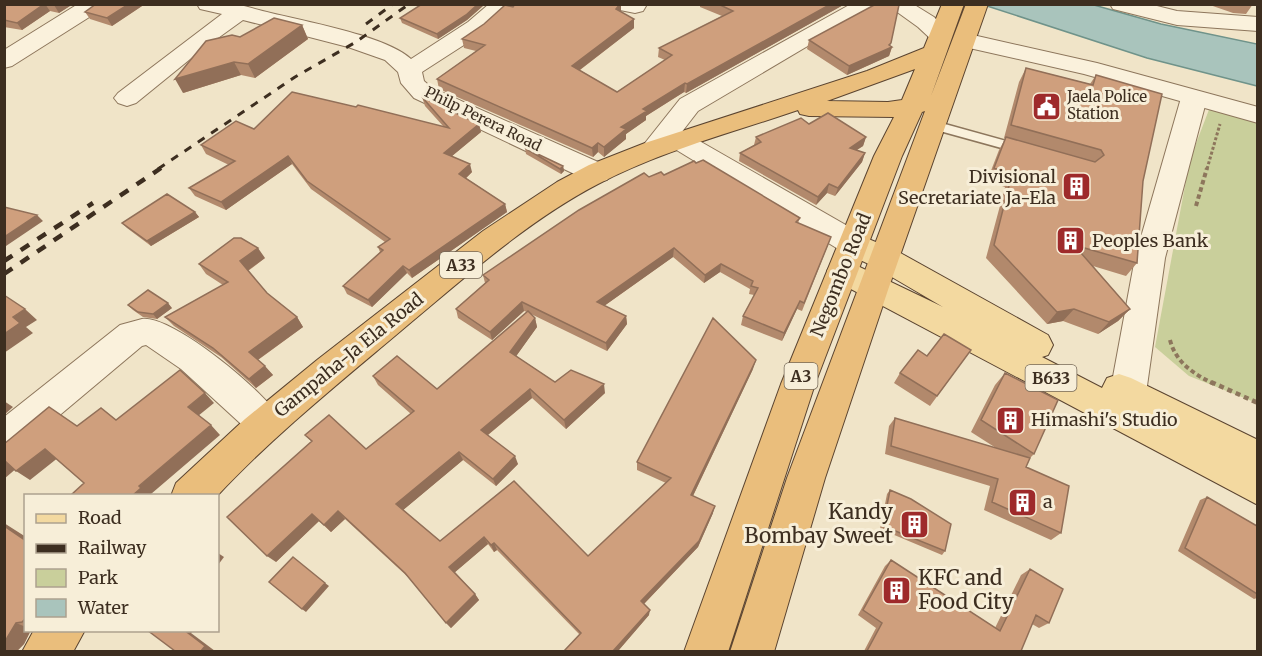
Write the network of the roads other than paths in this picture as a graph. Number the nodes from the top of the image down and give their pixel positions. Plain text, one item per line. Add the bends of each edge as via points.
1 (94, 4) edge
2 (503, 4) edge
3 (869, 4) edge
4 (897, 4) edge
5 (953, 4) edge
6 (976, 4) edge
7 (1121, 4) edge
8 (211, 5) edge
9 (240, 12) junction
10 (1257, 24) edge
11 (950, 38) junction
12 (4, 61) edge
13 (409, 70) junction
14 (127, 98) dead end
15 (1194, 98) junction
16 (827, 107) junction
17 (777, 109) junction
18 (1257, 115) edge
19 (923, 116) junction
20 (667, 145) junction
21 (1032, 153) edge
22 (888, 156) junction
23 (597, 173) junction
24 (863, 265) junction
25 (1128, 393) junction
26 (265, 423) junction
27 (4, 439) edge
28 (1257, 459) edge
29 (1257, 487) edge
30 (191, 494) edge
31 (61, 632) edge
32 (44, 651) edge
33 (706, 651) edge
34 (752, 651) edge

1 - 12 street
2 - 13 street via 476,27
3 - 20 street via 689,105
4 - 11 street
5 - 11 highway, Negombo Road / A3
6 - 11 highway, Negombo Road / A3
7 - 10 street via 1177,18
8 - 9 street, Philp Perera Road
9 - 13 street, Philp Perera Road via 356,42 393,55
9 - 14 street
11 - 15 street via 1089,69
11 - 17 highway, Gampaha-Ja Ela Road / A33 via 876,76
11 - 19 highway, Negombo Road / A3
11 - 19 highway, Negombo Road / A3 via 945,90
13 - 23 street, Philp Perera Road via 412,83 423,93
15 - 18 street
15 - 25 street via 1150,258
16 - 17 highway, Gampaha-Ja Ela Road / A33
16 - 19 highway, Gampaha-Ja Ela Road / A33
16 - 22 highway via 864,124 878,137
17 - 20 highway, Gampaha-Ja Ela Road / A33
19 - 21 lane
19 - 22 highway, Negombo Road / A3
19 - 24 highway, Negombo Road / A3
20 - 23 highway, Gampaha-Ja Ela Road / A33
20 - 24 street
22 - 24 highway, Negombo Road / A3
23 - 26 highway, Gampaha-Ja Ela Road / A33 via 535,210 468,260
24 - 25 main road, B633 via 1016,335
24 - 29 main road, B633
24 - 33 highway, Negombo Road / A3 via 798,384
24 - 34 highway, Negombo Road / A3 via 806,478
25 - 28 main road, B633
26 - 27 street via 183,352 147,331 132,335
26 - 30 highway, Gampaha-Ja Ela Road / A33
31 - 32 highway

